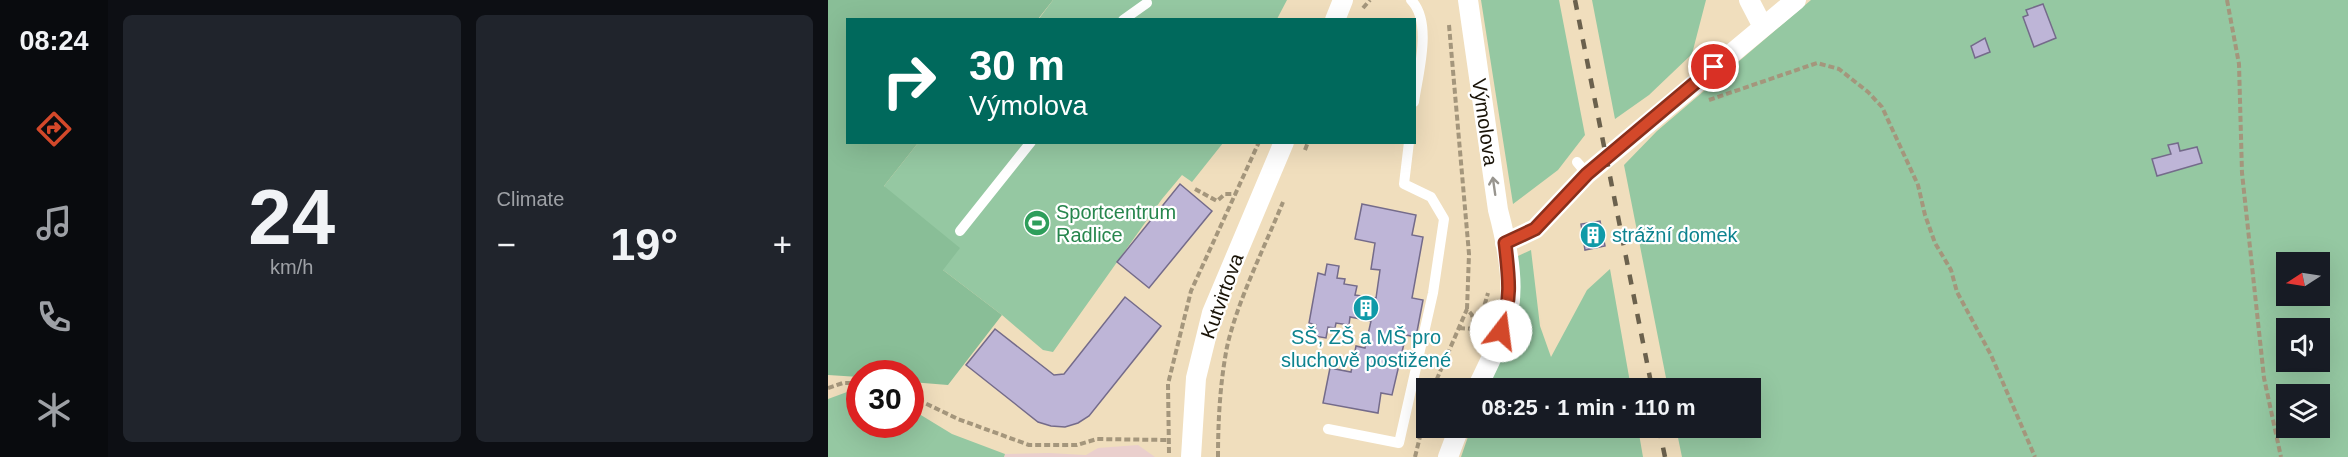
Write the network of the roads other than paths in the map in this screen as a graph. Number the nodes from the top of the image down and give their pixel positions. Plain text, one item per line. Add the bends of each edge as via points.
1 (1343, 0) edge
2 (1411, 0) edge
3 (1468, 0) edge
4 (1749, 0) edge
5 (1796, 0) edge
6 (1147, 3) dead end
7 (1126, 18) edge
8 (1336, 18) edge
9 (1763, 27) junction
10 (1416, 85) edge
11 (1029, 144) edge
12 (1283, 144) edge
13 (1409, 144) edge
14 (960, 231) dead end
15 (1505, 243) junction
16 (1482, 378) edge
17 (1328, 429) dead end
18 (1455, 438) edge
19 (1191, 449) edge
20 (1448, 457) edge

1 - 8 street
2 - 10 lane via 1420,11 1423,25
15 -> 3 street, Výmolova
4 - 9 street
5 - 9 street
6 - 7 lane
9 - 15 street via 1582,168 1535,229
11 - 14 lane
12 - 19 street, Kutvirtova via 1212,313 1196,378
13 - 17 lane via 1404,184 1431,197 1444,219 1434,293 1399,443
15 - 16 street, Výmolova via 1509,306
18 - 20 street

